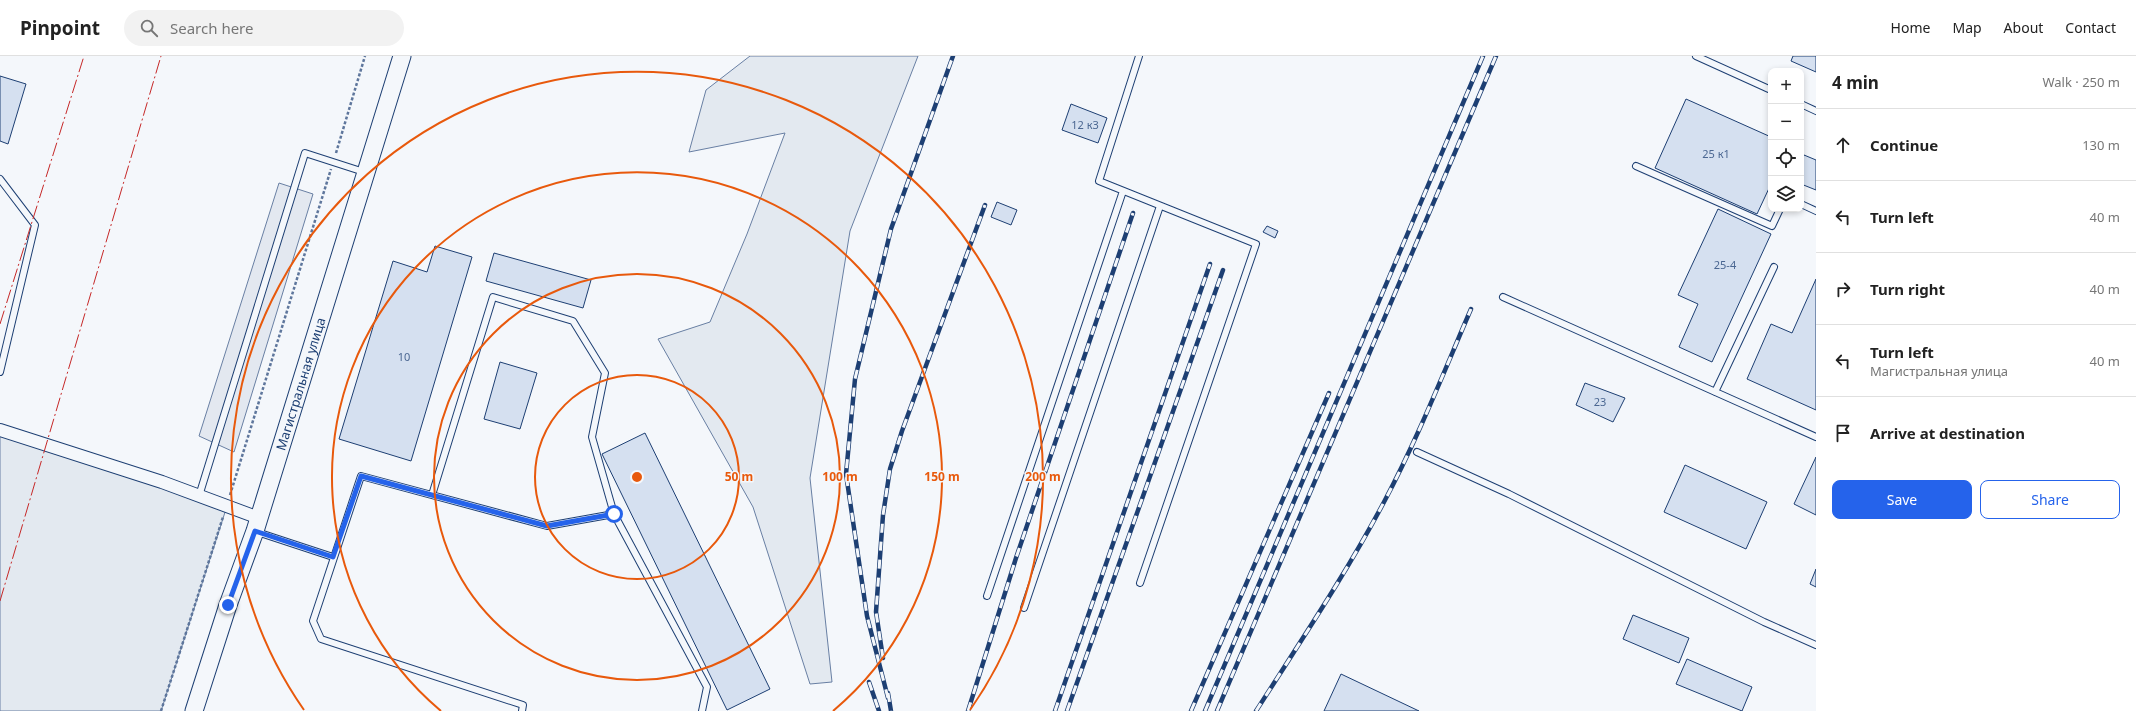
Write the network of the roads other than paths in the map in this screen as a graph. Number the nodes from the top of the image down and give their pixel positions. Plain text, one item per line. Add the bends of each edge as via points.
1 (402, 56) edge
2 (1139, 56) edge
3 (1696, 56) edge
4 (1768, 89) edge
5 (1804, 105) edge
6 (1816, 111) edge
7 (1636, 166) dead end
8 (367, 172) junction
9 (0, 179) edge
10 (1123, 191) junction
11 (1804, 205) edge
12 (1160, 206) junction
13 (1816, 211) edge
14 (1779, 212) edge
15 (1774, 267) dead end
16 (1502, 297) dead end
17 (0, 372) edge
18 (1716, 392) junction
19 (0, 430) edge
20 (1816, 437) edge
21 (1417, 452) dead end
22 (432, 495) junction
23 (199, 496) junction
24 (614, 514) junction
25 (257, 525) junction
26 (333, 557) junction
27 (1140, 583) dead end
28 (987, 596) dead end
29 (1024, 608) dead end
30 (1816, 645) edge
31 (194, 711) edge
32 (522, 711) edge
33 (702, 711) edge

1 - 8 street, Магистральная улица
2 - 10 lane via 1099,181
3 - 4 lane
5 - 6 lane
7 - 14 lane via 1772,226
8 - 23 lane via 305,153
8 - 25 street, Магистральная улица
9 - 17 lane via 35,225
10 - 12 lane
10 - 28 lane
11 - 13 lane
12 - 27 lane via 1256,244
12 - 29 lane
15 - 18 lane
16 - 18 lane
18 - 20 lane
19 - 23 street
21 - 30 lane via 1509,494 1764,622
22 - 24 lane via 547,526
22 - 24 lane via 493,297 573,321 605,373 592,437
22 - 26 lane via 361,476
23 - 25 street via 227,506
24 - 33 lane via 707,687
25 - 26 lane
25 - 31 street, Магистральная улица
26 - 32 lane via 314,621 321,639 523,705

